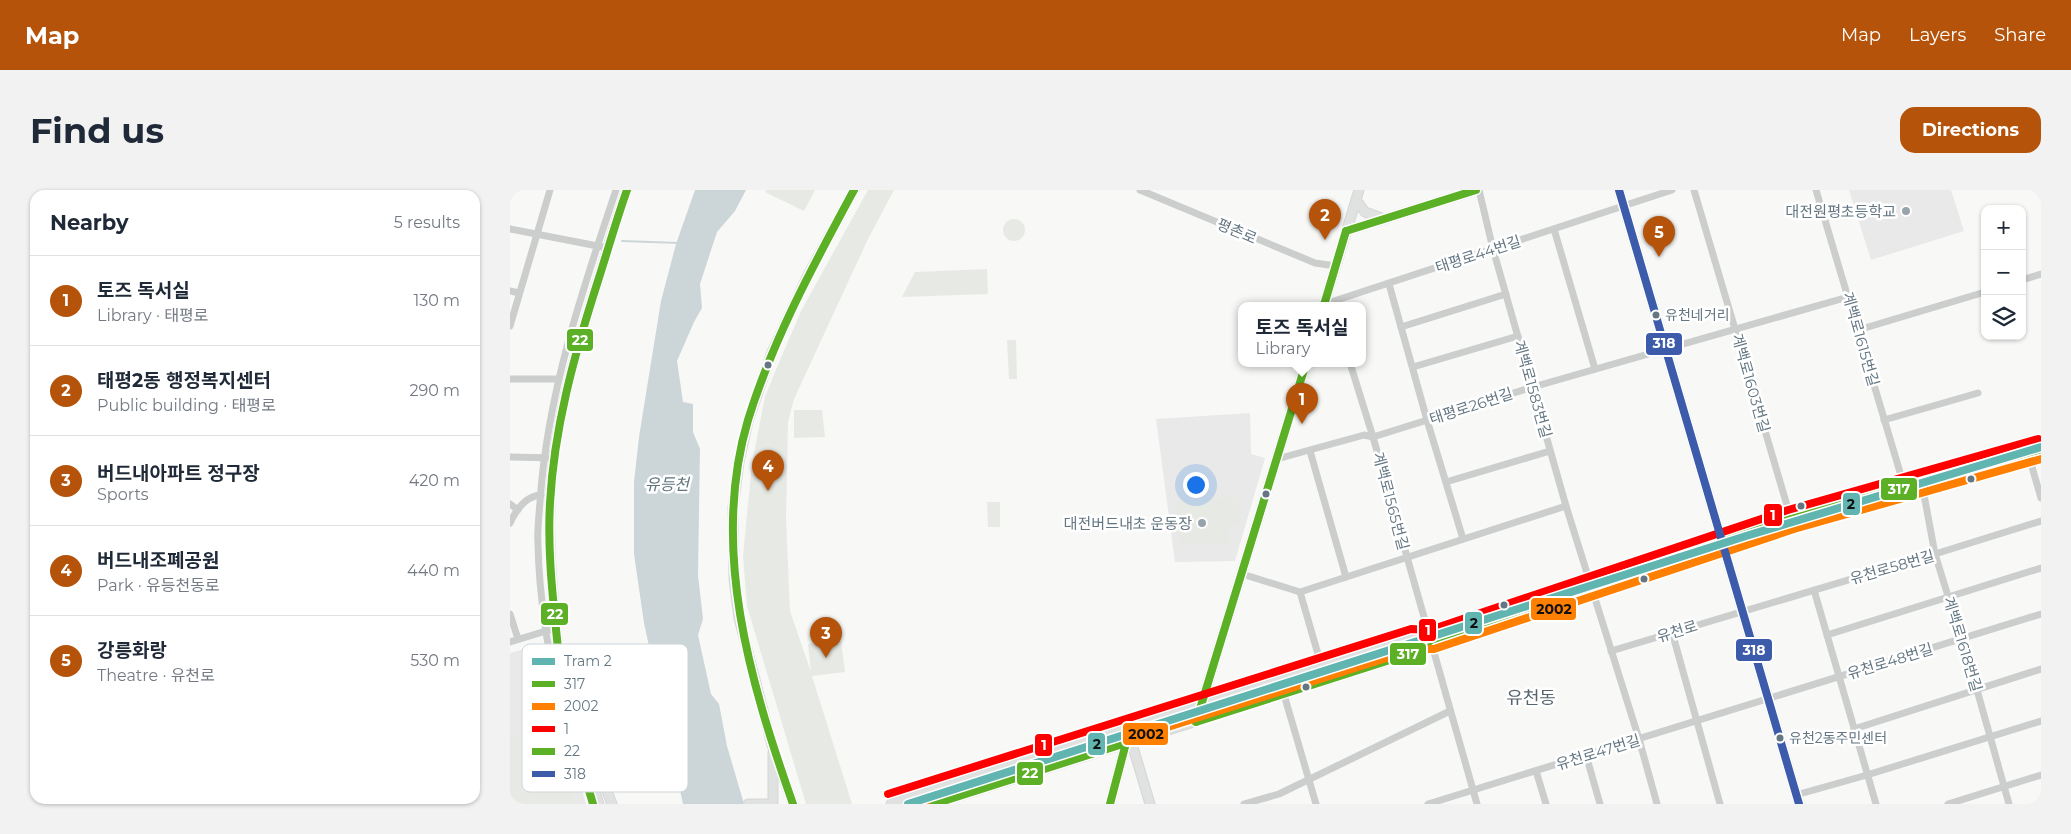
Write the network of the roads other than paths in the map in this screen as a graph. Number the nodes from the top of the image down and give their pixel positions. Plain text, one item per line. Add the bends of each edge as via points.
1 (550, 190) edge
2 (616, 190) edge
3 (631, 190) edge
4 (854, 190) edge
5 (1140, 190) edge
6 (1359, 190) edge
7 (1477, 190) edge
8 (1619, 190) edge
9 (1672, 190) edge
10 (1694, 190) edge
11 (1816, 190) edge
12 (626, 194) edge
13 (1356, 200) junction
14 (1624, 206) junction
15 (1384, 219) junction
16 (510, 229) edge
17 (1554, 229) junction
18 (1346, 231) junction
19 (537, 235) junction
20 (597, 246) junction
21 (608, 248) junction
22 (1493, 249) junction
23 (1336, 266) junction
24 (2041, 274) edge
25 (2026, 279) edge
26 (1389, 284) junction
27 (510, 291) edge
28 (520, 293) junction
29 (1981, 293) edge
30 (1506, 294) junction
31 (1848, 297) junction
32 (1328, 302) edge
33 (510, 326) edge
34 (1401, 328) junction
35 (1735, 329) junction
36 (1858, 330) junction
37 (1518, 336) junction
38 (1665, 349) junction
39 (1305, 367) edge
40 (1351, 367) edge
41 (1413, 367) junction
42 (1595, 369) junction
43 (510, 379) edge
44 (558, 379) junction
45 (1533, 387) junction
46 (1978, 393) dead end
47 (1427, 420) junction
48 (1884, 420) junction
49 (1373, 437) junction
50 (2037, 450) edge
51 (1310, 451) junction
52 (1550, 451) junction
53 (510, 457) edge
54 (543, 458) junction
55 (555, 458) junction
56 (1277, 459) junction
57 (1446, 482) junction
58 (1922, 484) junction
59 (1905, 489) junction
60 (541, 495) junction
61 (2041, 498) edge
62 (510, 504) edge
63 (1566, 506) junction
64 (518, 510) junction
65 (1791, 519) junction
66 (2041, 521) edge
67 (510, 523) edge
68 (1463, 539) junction
69 (1723, 543) junction
70 (1935, 554) junction
71 (1406, 558) junction
72 (2041, 568) edge
73 (1242, 574) junction
74 (1346, 577) junction
75 (1590, 587) junction
76 (1814, 590) junction
77 (1300, 592) junction
78 (1948, 598) junction
79 (1743, 610) junction
80 (510, 614) edge
81 (2041, 614) edge
82 (556, 628) junction
83 (544, 631) junction
84 (1672, 632) junction
85 (1827, 635) junction
86 (514, 640) edge
87 (1431, 640) junction
88 (1962, 640) junction
89 (547, 644) edge
90 (558, 644) edge
91 (1611, 651) junction
92 (1322, 668) junction
93 (2041, 669) edge
94 (1839, 677) junction
95 (1280, 681) junction
96 (1977, 690) junction
97 (1283, 694) junction
98 (1768, 699) junction
99 (1202, 705) junction
100 (1450, 711) junction
101 (1697, 721) junction
102 (2041, 721) edge
103 (1196, 722) junction
104 (1128, 729) junction
105 (1854, 729) junction
106 (1989, 737) junction
107 (1639, 739) junction
108 (1128, 742) junction
109 (772, 746) junction
110 (1586, 755) junction
111 (1536, 771) junction
112 (1868, 775) junction
113 (2041, 775) edge
114 (1308, 778) junction
115 (2004, 786) junction
116 (1473, 790) junction
117 (589, 792) edge
118 (595, 792) edge
119 (607, 792) edge
120 (1797, 799) edge
121 (1434, 803) edge
122 (593, 804) edge
123 (599, 804) edge
124 (612, 804) edge
125 (748, 804) edge
126 (768, 804) edge
127 (773, 804) edge
128 (794, 804) edge
129 (891, 804) edge
130 (934, 804) edge
131 (1110, 804) edge
132 (1150, 804) edge
133 (1244, 804) edge
134 (1316, 804) edge
135 (1477, 804) edge
136 (1546, 804) edge
137 (1600, 804) edge
138 (1657, 804) edge
139 (1720, 804) edge
140 (1876, 804) edge
141 (1948, 804) edge
142 (2009, 804) edge

1 - 19 street
2 - 20 street
3 - 12 main road
4 - 109 main road via 807,277 772,352 748,421 739,462 733,508 734,579 739,618
5 - 23 street, 평촌로 via 1315,264
6 - 13 main road
7 - 15 main road
7 - 22 street, 계백로1583번길
8 - 14 main road
9 - 14 street, 태평로44번길
10 - 35 street, 계백로1603번길
11 - 31 street, 계백로1615번길
12 - 21 main road
13 - 15 main road via 1365,212
13 - 18 main road
14 - 17 street, 태평로44번길
14 - 38 main road
15 - 18 main road
16 - 19 street
17 - 22 street, 태평로44번길
17 - 42 street
18 - 23 main road
19 - 20 street
19 - 28 street
20 - 21 street
20 - 44 street
21 - 55 main road via 568,382
22 - 26 street, 태평로44번길
22 - 30 street, 계백로1583번길
23 - 32 main road
24 - 25 street
26 - 32 street, 태평로44번길
26 - 34 street
27 - 28 street
28 - 33 street
29 - 36 street
30 - 34 street
30 - 37 street, 계백로1583번길
31 - 35 street, 태평로26번길
31 - 36 street, 계백로1615번길
34 - 41 street
35 - 38 street, 태평로26번길
35 - 65 street, 계백로1603번길
36 - 48 street, 계백로1615번길
37 - 41 street
37 - 45 street, 계백로1583번길
38 - 42 street, 태평로26번길
38 - 69 main road
39 - 56 main road
40 - 49 street, 계백로1565번길
41 - 47 street
42 - 45 street, 태평로26번길
43 - 44 street
44 - 54 street
45 - 47 street, 태평로26번길
45 - 52 street, 계백로1583번길
46 - 48 street
47 - 49 street, 태평로26번길
47 - 57 street
48 - 59 street, 계백로1615번길
49 - 51 street, 태평로26번길 via 1364,435
49 - 71 street, 계백로1565번길
50 - 58 main road
50 - 61 street
51 - 56 street, 태평로26번길
51 - 74 street
52 - 57 street
52 - 63 street, 계백로1583번길
53 - 54 street
54 - 55 street
54 - 60 street
55 - 82 main road via 550,502 550,556
56 - 73 main road
57 - 68 street
58 - 59 main road
58 - 70 street, 계백로1618번길
59 - 65 main road
60 - 64 street via 532,496
60 - 83 street via 538,543
62 - 64 street
63 - 68 street
63 - 75 street, 계백로1583번길
64 - 67 street
65 - 69 main road
66 - 70 street, 유천로58번길
68 - 71 street
69 - 75 main road
69 - 79 main road
70 - 76 street, 유천로58번길
70 - 78 street, 계백로1618번길
71 - 74 street
71 - 87 street, 계백로1565번길
72 - 78 street
73 - 77 street
73 - 99 main road
74 - 77 street
75 - 87 main road
75 - 91 street, 계백로1583번길
76 - 79 street, 유천로58번길
76 - 85 street
77 - 92 street
78 - 85 street
78 - 88 street, 계백로1618번길
79 - 84 street, 유천로
79 - 98 main road
80 - 86 street
81 - 88 street, 유천로48번길
82 - 83 street
82 - 90 main road
83 - 86 street
83 - 89 street
84 - 91 street, 유천로
84 - 101 street
85 - 94 street
87 - 92 main road via 1414,639
87 - 97 main road via 1418,651
87 - 100 street, 계백로1565번길
88 - 94 street, 유천로48번길
88 - 96 street, 계백로1618번길
91 - 107 street, 계백로1583번길
92 - 95 main road
93 - 96 street
94 - 98 street, 유천로48번길
94 - 105 street
95 - 97 street
95 - 99 main road
96 - 105 street
96 - 106 street, 계백로1618번길
97 - 103 main road
97 - 114 street
98 - 101 street, 유천로47번길
98 - 120 main road
99 - 103 main road
99 - 104 main road
100 - 114 street
100 - 116 street, 계백로1565번길
101 - 107 street, 유천로47번길
101 - 139 street
102 - 106 street
103 - 108 main road
104 - 108 main road
104 - 129 main road
105 - 112 street
106 - 112 street
106 - 115 street, 계백로1618번길
107 - 110 street, 유천로47번길
107 - 138 street, 계백로1583번길
108 - 130 main road
108 - 131 main road
108 - 132 main road
109 - 127 main road
109 - 128 main road
110 - 111 street, 유천로47번길
110 - 137 street
111 - 116 street, 유천로47번길
111 - 136 street
112 - 120 street
112 - 140 street
113 - 115 street
114 - 133 street via 1279,794
114 - 134 street
115 - 141 street
115 - 142 street, 계백로1618번길
116 - 121 street, 유천로47번길
116 - 135 street, 계백로1565번길
117 - 122 main road
118 - 123 main road
119 - 124 main road
125 - 126 main road

